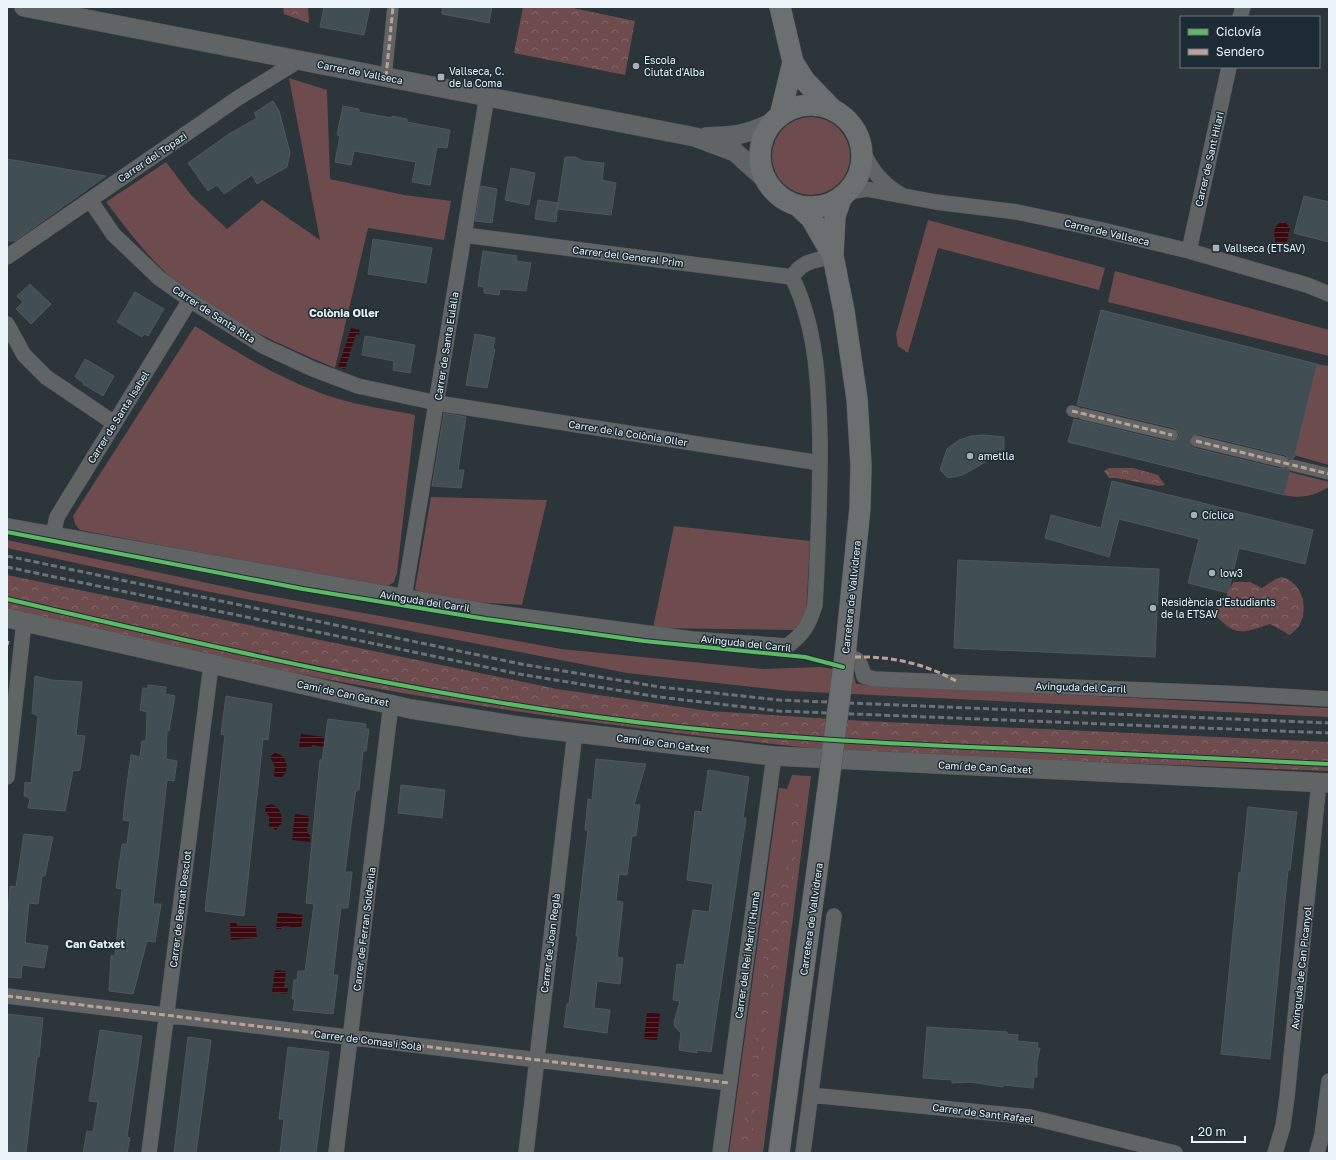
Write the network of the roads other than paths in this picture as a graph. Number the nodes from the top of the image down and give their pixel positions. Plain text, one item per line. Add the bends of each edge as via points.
1 (24, 7) edge
2 (393, 7) edge
3 (781, 8) edge
4 (298, 60) junction
5 (793, 62) junction
6 (1229, 68) edge
7 (386, 77) junction
8 (487, 96) junction
9 (833, 110) junction
10 (776, 119) junction
11 (695, 137) junction
12 (861, 147) junction
13 (764, 178) junction
14 (845, 194) junction
15 (902, 195) junction
16 (90, 200) junction
17 (797, 205) junction
18 (464, 235) junction
19 (1188, 251) junction
20 (833, 256) junction
21 (7, 257) edge
22 (792, 277) junction
23 (1329, 284) edge
24 (1307, 285) junction
25 (1329, 294) edge
26 (190, 300) junction
27 (7, 324) edge
28 (436, 403) junction
29 (1077, 412) dead end
30 (114, 423) junction
31 (1172, 435) dead end
32 (1196, 440) dead end
33 (820, 463) junction
34 (1329, 474) edge
35 (7, 526) edge
36 (53, 535) junction
37 (404, 597) junction
38 (16, 620) edge
39 (845, 656) junction
40 (211, 665) junction
41 (1329, 699) edge
42 (391, 704) junction
43 (575, 732) junction
44 (774, 756) junction
45 (7, 777) edge
46 (1324, 783) edge
47 (834, 916) dead end
48 (7, 996) edge
49 (167, 1016) junction
50 (351, 1038) junction
51 (536, 1060) junction
52 (1329, 1081) edge
53 (729, 1083) junction
54 (811, 1095) junction
55 (149, 1153) edge
56 (336, 1153) edge
57 (526, 1153) edge
58 (720, 1153) edge
59 (779, 1153) edge
60 (802, 1153) edge
61 (1175, 1153) edge
62 (1275, 1153) edge
63 (1317, 1153) edge

1 - 4 street, Carrer de Vallseca
2 - 7 street
3 - 5 main road
4 - 7 street, Carrer de Vallseca
4 - 16 street, Carrer del Topazi
5 - 9 main road via 805,81
5 - 10 main road
6 - 19 street, Carrer de Sant Hilari
7 - 8 street, Carrer de Vallseca
8 - 11 street, Carrer de Vallseca
8 - 18 street, Carrer de Santa Eulàlia
9 - 10 main road via 802,106
9 - 12 main road via 849,123
10 - 11 street via 754,132 737,136
10 - 13 main road via 762,139 759,159
11 - 13 street via 735,152
12 - 14 main road via 860,171
12 - 15 street, Carrer de Vallseca via 876,175 889,188
13 - 17 main road via 784,200
14 - 15 street, Carrer de Vallseca via 866,189
14 - 17 main road via 819,207
14 - 20 main road, Carretera de Vallvidrera via 835,216
15 - 19 street, Carrer de Vallseca via 1017,212
16 - 21 street, Carrer del Topazi
16 - 26 street, Carrer de Santa Rita via 114,234 159,278
17 - 20 main road, Carretera de Vallvidrera via 811,218
18 - 22 street, Carrer del General Prim
18 - 28 street, Carrer de Santa Eulàlia
19 - 24 street, Carrer de Vallseca
20 - 22 street via 798,267
20 - 39 main road, Carretera de Vallvidrera via 854,376 861,465 859,523
22 - 33 street via 800,293 815,347 820,411
23 - 24 street, Carrer de Vallseca
24 - 25 street, Carrer de Vallseca
26 - 28 street, Carrer de Santa Rita via 263,346 313,369 358,386
26 - 30 street, Carrer de Santa Isabel
27 - 30 street via 24,355 46,377
28 - 33 street, Carrer de la Colònia Oller
28 - 37 street, Carrer de Santa Eulàlia
29 - 31 street
30 - 36 street, Carrer de Santa Isabel via 56,517
32 - 34 street
33 - 37 street, Avinguda del Carril via 815,605 808,626 787,646 685,638 491,612
35 - 36 street, Avinguda del Carril
36 - 37 street, Avinguda del Carril
38 - 40 street, Camí de Can Gatxet
38 - 45 street
39 - 41 street, Avinguda del Carril via 855,657 860,662 864,676 874,679
39 - 59 main road, Carretera de Vallvidrera, bridge
40 - 42 street, Camí de Can Gatxet
40 - 49 street, Carrer de Bernat Desclot
42 - 43 street, Camí de Can Gatxet via 525,727
42 - 50 street, Carrer de Ferran Soldevila
43 - 44 street, Camí de Can Gatxet
43 - 51 street, Carrer de Joan Reglà
44 - 46 street, Camí de Can Gatxet
44 - 53 street, Carrer del Rei Martí l'Humà
46 - 62 street, Avinguda de Can Picanyol via 1287,1097 1283,1126
47 - 54 street
48 - 49 street, Carrer de Comas i Solà
49 - 50 street, Carrer de Comas i Solà
49 - 55 street, Carrer de Bernat Desclot
50 - 51 street, Carrer de Comas i Solà
50 - 56 street, Carrer de Ferran Soldevila
51 - 53 street, Carrer de Comas i Solà
51 - 57 street, Carrer de Joan Reglà
52 - 63 street
53 - 58 street, Carrer del Rei Martí l'Humà
54 - 60 street
54 - 61 street, Carrer de Sant Rafael via 1030,1118

